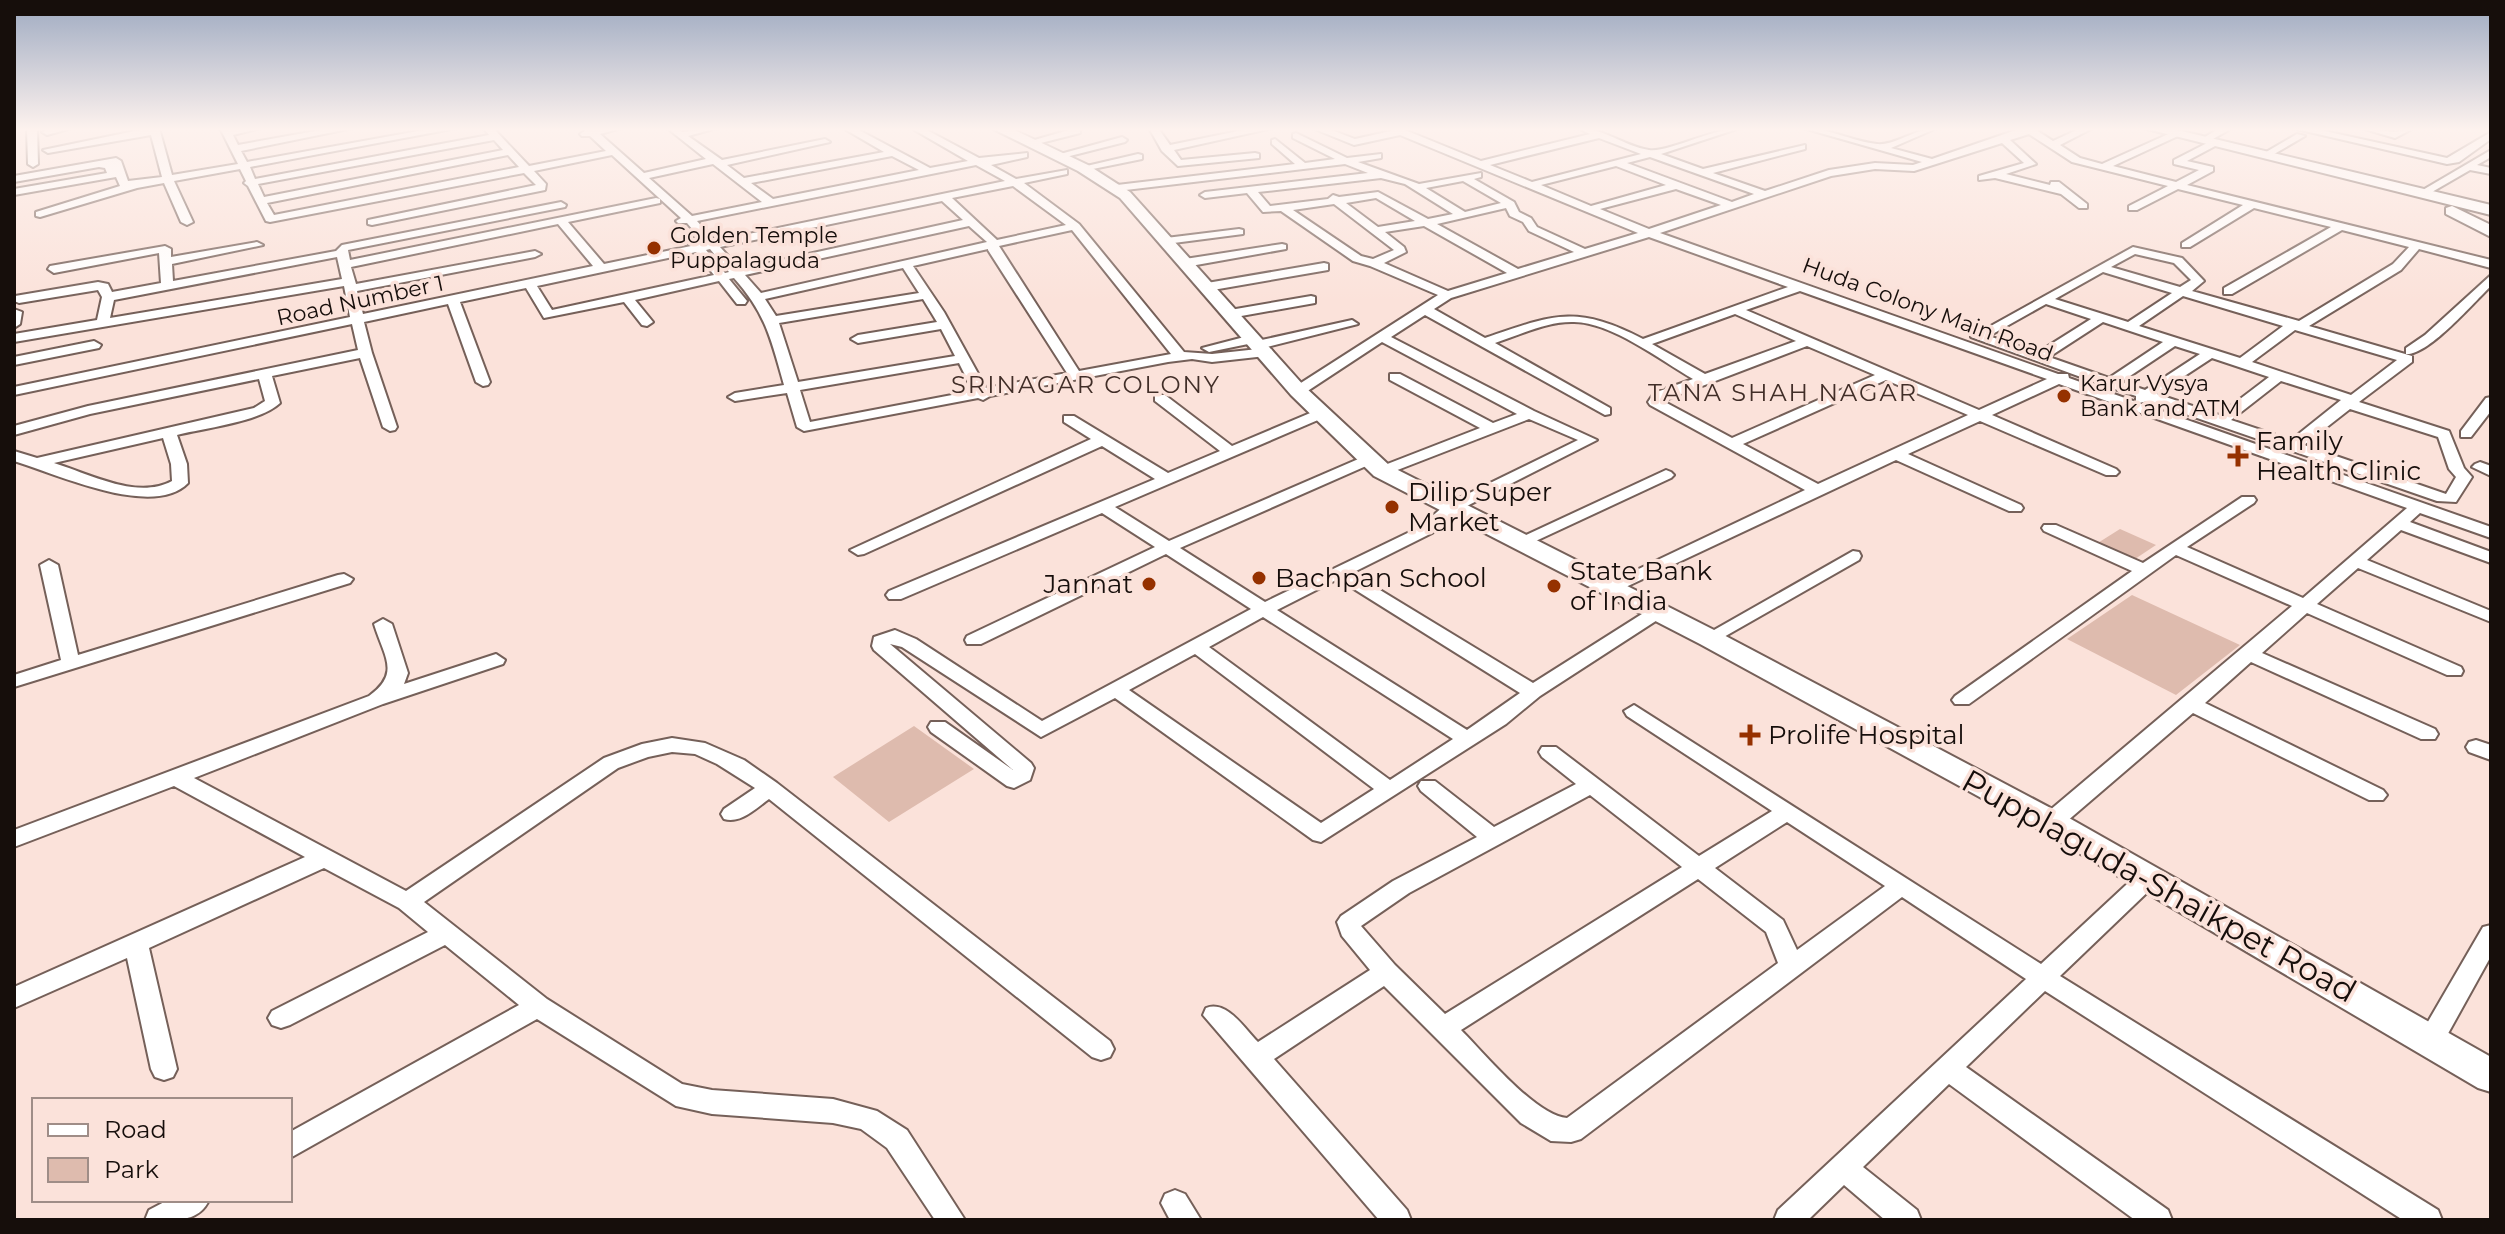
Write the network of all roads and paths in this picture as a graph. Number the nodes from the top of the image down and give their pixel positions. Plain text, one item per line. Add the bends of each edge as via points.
1 (1012, 185) edge
2 (39, 186) edge
3 (133, 186) edge
4 (171, 186) edge
5 (250, 186) edge
6 (338, 186) edge
7 (442, 186) edge
8 (539, 186) edge
9 (642, 186) edge
10 (645, 186) edge
11 (750, 186) edge
12 (901, 186) edge
13 (1009, 186) edge
14 (1113, 186) edge
15 (1138, 186) edge
16 (1225, 186) edge
17 (1300, 186) edge
18 (1317, 186) edge
19 (1414, 186) edge
20 (1426, 186) edge
21 (1478, 186) edge
22 (1539, 186) edge
23 (1539, 186) edge
24 (1675, 186) edge
25 (1679, 186) edge
26 (1738, 186) edge
27 (1789, 186) edge
28 (2036, 186) edge
29 (2057, 186) edge
30 (2175, 186) edge
31 (2178, 186) edge
32 (2388, 186) edge
33 (2435, 186) edge
34 (1417, 187) junction
35 (1117, 188) junction
36 (1251, 191) junction
37 (2063, 191) junction
38 (14, 193) edge
39 (1234, 193) junction
40 (551, 194) dead end
41 (1763, 194) junction
42 (2421, 194) junction
43 (1205, 195) dead end
44 (945, 198) junction
45 (259, 201) junction
46 (656, 201) junction
47 (1337, 201) junction
48 (771, 203) junction
49 (864, 203) junction
50 (1510, 204) junction
51 (2252, 204) junction
52 (561, 205) junction
53 (1730, 205) junction
54 (2083, 206) dead end
55 (1596, 207) junction
56 (2133, 208) dead end
57 (1285, 209) junction
58 (2491, 210) edge
59 (40, 214) dead end
60 (1463, 216) junction
61 (567, 220) junction
62 (684, 220) junction
63 (187, 222) dead end
64 (372, 222) dead end
65 (971, 222) junction
66 (1425, 224) junction
67 (2341, 226) junction
68 (1069, 227) junction
69 (1379, 230) junction
70 (1239, 232) dead end
71 (1653, 232) junction
72 (2491, 232) edge
73 (1166, 241) junction
74 (993, 242) junction
75 (257, 245) dead end
76 (2186, 245) dead end
77 (2417, 245) junction
78 (1282, 247) dead end
79 (707, 249) junction
80 (1584, 253) junction
81 (535, 254) dead end
82 (343, 259) junction
83 (165, 262) junction
84 (905, 263) junction
85 (1185, 263) junction
86 (1374, 263) junction
87 (2491, 264) edge
88 (1324, 267) dead end
89 (601, 268) junction
90 (2102, 268) junction
91 (54, 269) dead end
92 (737, 273) junction
93 (1516, 273) junction
94 (721, 276) junction
95 (2491, 279) edge
96 (350, 285) junction
97 (530, 285) junction
98 (167, 286) junction
99 (1207, 287) junction
100 (1799, 287) junction
101 (2183, 291) junction
102 (2228, 291) dead end
103 (927, 295) junction
104 (1447, 295) junction
105 (108, 297) junction
106 (626, 297) junction
107 (758, 297) junction
108 (2044, 299) junction
109 (1311, 300) dead end
110 (452, 301) junction
111 (741, 301) dead end
112 (16, 308) edge
113 (1424, 309) junction
114 (1733, 309) junction
115 (1230, 314) junction
116 (2101, 318) junction
117 (772, 320) junction
118 (357, 321) junction
119 (647, 322) dead end
120 (103, 323) junction
121 (2299, 323) junction
122 (1352, 324) dead end
123 (944, 325) junction
124 (2129, 327) junction
125 (14, 338) edge
126 (1384, 338) junction
127 (858, 339) dead end
128 (1808, 341) junction
129 (2173, 341) junction
130 (1483, 343) junction
131 (1640, 344) junction
132 (94, 345) dead end
133 (1259, 345) junction
134 (2411, 351) dead end
135 (365, 353) junction
136 (2211, 353) junction
137 (1180, 356) junction
138 (2039, 358) junction
139 (961, 359) junction
140 (14, 361) edge
141 (2242, 363) junction
142 (264, 374) junction
143 (1886, 375) junction
144 (2280, 375) junction
145 (1076, 377) junction
146 (1395, 377) dead end
147 (2061, 378) junction
148 (1703, 379) junction
149 (483, 382) dead end
150 (2106, 386) junction
151 (792, 387) junction
152 (1298, 391) junction
153 (14, 393) edge
154 (983, 396) junction
155 (735, 397) dead end
156 (1160, 398) dead end
157 (2141, 398) junction
158 (2349, 401) junction
159 (2491, 401) edge
160 (1605, 411) dead end
161 (1320, 414) junction
162 (1529, 414) junction
163 (1979, 417) junction
164 (1069, 419) dead end
165 (2222, 420) junction
166 (390, 427) dead end
167 (1492, 428) junction
168 (14, 431) edge
169 (169, 432) junction
170 (2466, 434) dead end
171 (1104, 439) junction
172 (1731, 444) junction
173 (2294, 445) junction
174 (1231, 452) junction
175 (1896, 454) junction
176 (14, 456) edge
177 (37, 463) junction
178 (2306, 465) junction
179 (1375, 466) junction
180 (2111, 472) dead end
181 (1666, 475) dead end
182 (1168, 480) junction
183 (1819, 491) junction
184 (2248, 500) dead end
185 (2419, 506) junction
186 (1104, 507) junction
187 (1451, 508) junction
188 (2015, 508) dead end
189 (2399, 524) junction
190 (2050, 528) dead end
191 (2491, 533) edge
192 (1519, 542) junction
193 (2175, 548) junction
194 (1164, 549) junction
195 (858, 550) dead end
196 (1853, 556) dead end
197 (2491, 558) edge
198 (2356, 561) junction
199 (49, 565) dead end
200 (2145, 570) junction
201 (1340, 573) junction
202 (344, 579) dead end
203 (1613, 588) junction
204 (895, 595) dead end
205 (2305, 605) junction
206 (1262, 610) junction
207 (1659, 611) junction
208 (2491, 617) edge
209 (383, 624) dead end
210 (1709, 638) junction
211 (974, 640) dead end
212 (1196, 646) junction
213 (2249, 654) junction
214 (496, 660) dead end
215 (71, 663) junction
216 (2454, 671) dead end
217 (14, 681) edge
218 (1116, 690) junction
219 (1533, 692) junction
220 (376, 700) junction
221 (1962, 700) dead end
222 (2191, 704) junction
223 (1634, 711) dead end
224 (938, 727) dead end
225 (2428, 734) dead end
226 (1467, 739) junction
227 (1549, 752) dead end
228 (173, 776) junction
229 (1591, 785) junction
230 (1428, 786) dead end
231 (770, 788) junction
232 (1388, 789) junction
233 (2376, 795) dead end
234 (1788, 811) junction
235 (732, 814) dead end
236 (2051, 822) junction
237 (1493, 838) junction
238 (14, 839) edge
239 (327, 857) junction
240 (1699, 865) junction
241 (2148, 878) junction
242 (1901, 886) junction
243 (407, 902) junction
244 (447, 933) junction
245 (2491, 934) edge
246 (136, 945) junction
247 (1792, 967) junction
248 (1386, 972) junction
249 (2045, 979) junction
250 (14, 998) edge
251 (538, 1006) junction
252 (1215, 1015) dead end
253 (281, 1018) dead end
254 (1445, 1027) junction
255 (2431, 1040) junction
256 (1101, 1049) dead end
257 (1256, 1057) junction
258 (164, 1069) dead end
259 (1948, 1069) junction
260 (2491, 1076) edge
261 (292, 1145) edge
262 (1844, 1168) junction
263 (191, 1202) edge
264 (159, 1220) edge
265 (951, 1220) edge
266 (1397, 1220) edge
267 (1788, 1220) edge
268 (1907, 1220) edge
269 (2158, 1220) edge
270 (2428, 1220) edge

1 - 68 street
2 - 38 street
3 - 59 street
4 - 63 street
5 - 45 street
6 - 45 street
7 - 45 street via 270,219
8 - 64 street
9 - 46 street
10 - 62 street
11 - 48 street
12 - 49 street
13 - 44 street
14 - 35 street, Pupplaguda-Shaikpet Road
15 - 35 street
16 - 39 street
17 - 36 street
18 - 47 street
19 - 34 street
20 - 34 street
21 - 50 street
22 - 55 street
23 - 71 street
24 - 55 street
25 - 53 street
26 - 41 street
27 - 41 street
28 - 37 street
29 - 37 street
30 - 56 street
31 - 51 street
32 - 42 street
33 - 42 street
34 - 60 street
35 - 73 street, Pupplaguda-Shaikpet Road
36 - 39 street
36 - 57 street via 1267,210
37 - 54 street
39 - 43 street
40 - 52 street
41 - 53 street
42 - 58 street
42 - 72 street
44 - 49 street
44 - 65 street
46 - 61 street
46 - 62 street
47 - 57 street
47 - 66 street via 1378,195
47 - 69 street
48 - 49 street
48 - 62 street
49 - 79 street
50 - 60 street
50 - 80 street via 1533,229
51 - 67 street
51 - 76 street
52 - 61 street
52 - 82 street via 342,248
53 - 71 street
55 - 71 street
57 - 86 street via 1357,259
60 - 66 street
61 - 82 street
61 - 89 street
62 - 79 street
65 - 74 street
65 - 92 street
66 - 69 street
66 - 93 street
67 - 77 street
67 - 102 street
68 - 74 street
68 - 137 street
69 - 86 street via 1400,252
70 - 73 street
71 - 80 street
71 - 100 street, Huda Colony Main Road
71 - 147 street
73 - 85 street, Pupplaguda-Shaikpet Road
74 - 84 street
74 - 145 street
75 - 83 street
77 - 87 street
77 - 121 street via 2397,267
78 - 85 street
79 - 89 street, Road Number 1
79 - 92 street
79 - 94 street
79 - 97 street, Road Number 1
80 - 93 street
81 - 96 street
82 - 96 street
82 - 98 street
83 - 91 street via 164,249
83 - 98 street
84 - 103 street
84 - 107 street
85 - 99 street, Pupplaguda-Shaikpet Road
86 - 104 street
88 - 99 street
89 - 97 street, Road Number 1
90 - 101 street
90 - 101 street via 2133,250 2170,257 2198,281
90 - 108 street
92 - 94 street
92 - 107 street
93 - 104 street
94 - 106 street
94 - 111 street
95 - 134 street
96 - 118 street
96 - 120 street
97 - 106 street via 548,315
97 - 110 street, Road Number 1
98 - 105 street
99 - 115 street, Pupplaguda-Shaikpet Road
100 - 114 street
100 - 147 street, Huda Colony Main Road
101 - 121 street
101 - 124 street
103 - 117 street
103 - 123 street
104 - 113 street
105 - 112 street via 98,286
105 - 120 street
106 - 119 street
107 - 117 street
108 - 116 street
108 - 138 street via 1978,337
109 - 115 street
110 - 118 street, Road Number 1
110 - 149 street
113 - 126 street
113 - 130 street
114 - 128 street
114 - 131 street
115 - 133 street, Pupplaguda-Shaikpet Road
116 - 124 street
116 - 138 street
117 - 151 street
118 - 135 street
118 - 153 street, Road Number 1
120 - 125 street
121 - 141 street
121 - 158 street via 2407,359
122 - 133 street
123 - 127 street
123 - 139 street
124 - 129 street
126 - 152 street
126 - 162 street
128 - 143 street
128 - 148 street
129 - 136 street
129 - 150 street
130 - 131 street via 1573,318 1595,321
130 - 160 street
131 - 148 street
132 - 140 street
133 - 137 street via 1212,358
133 - 152 street, Pupplaguda-Shaikpet Road
135 - 142 street
135 - 166 street
136 - 141 street
136 - 157 street
137 - 145 street
138 - 150 street
139 - 151 street
139 - 154 street
141 - 144 street
142 - 168 street via 88,410
142 - 169 street via 271,406
143 - 163 street
143 - 172 street
144 - 158 street
144 - 165 street
145 - 154 street
146 - 167 street
147 - 150 street
147 - 163 street
147 - 178 street, Huda Colony Main Road
148 - 172 street via 1655,402
150 - 157 street
151 - 154 street via 804,427
151 - 155 street
152 - 161 street, Pupplaguda-Shaikpet Road
156 - 174 street
157 - 165 street
157 - 178 street
158 - 173 street
158 - 173 street via 2444,434 2464,477 2450,499
159 - 170 street
161 - 174 street
161 - 179 street, Pupplaguda-Shaikpet Road
162 - 167 street
162 - 187 street via 1590,440
163 - 175 street
163 - 180 street
164 - 171 street
165 - 173 street
167 - 179 street
169 - 177 street
169 - 177 street via 180,483 162,493 138,494
171 - 182 street
171 - 195 street
172 - 183 street
174 - 182 street
175 - 183 street
175 - 188 street
176 - 177 street
178 - 185 street, Huda Colony Main Road
179 - 187 street, Pupplaguda-Shaikpet Road
179 - 194 street
181 - 192 street
182 - 186 street
183 - 203 street
184 - 193 street
185 - 189 street
185 - 191 street, Huda Colony Main Road
186 - 194 street
186 - 204 street
187 - 192 street, Pupplaguda-Shaikpet Road
187 - 201 street via 1426,530
189 - 197 street
189 - 198 street
190 - 200 street
192 - 203 street, Pupplaguda-Shaikpet Road
193 - 200 street
193 - 205 street
194 - 206 street
194 - 211 street
196 - 210 street
198 - 205 street
198 - 208 street
199 - 215 street
200 - 221 street
201 - 206 street
201 - 219 street
202 - 215 street
203 - 207 street, Pupplaguda-Shaikpet Road
205 - 213 street
205 - 216 street
206 - 212 street
206 - 226 street
207 - 210 street, Pupplaguda-Shaikpet Road
207 - 219 street
209 - 220 street via 399,673 393,688
210 - 236 street, Pupplaguda-Shaikpet Road
212 - 218 street
212 - 232 street
213 - 222 street
213 - 225 street
214 - 220 street
215 - 217 street
218 - 224 street via 1041,730 909,643 895,636 881,641 1024,768 1023,775 1014,781
218 - 232 street via 1321,834
219 - 226 street
220 - 228 street
222 - 233 street
222 - 236 street
223 - 234 street
226 - 232 street
227 - 229 street
228 - 238 street
228 - 239 street
229 - 237 street
229 - 240 street
230 - 237 street
231 - 235 street
231 - 243 street via 742,768 697,749 674,745 645,750 611,763
231 - 256 street
234 - 240 street
234 - 242 street
236 - 241 street, Pupplaguda-Shaikpet Road
237 - 248 street via 1401,887 1349,922
239 - 243 street
239 - 246 street
240 - 247 street via 1775,926
240 - 254 street
241 - 249 street
241 - 255 street, Pupplaguda-Shaikpet Road
242 - 247 street
242 - 249 street
243 - 244 street
244 - 251 street
244 - 253 street
245 - 255 street
246 - 250 street
246 - 258 street
247 - 254 street via 1571,1130 1551,1129 1530,1115
248 - 254 street
248 - 257 street
249 - 259 street
249 - 270 street
251 - 261 street
251 - 265 street via 676,1094 868,1119 897,1139
252 - 257 street
255 - 260 street, Pupplaguda-Shaikpet Road
257 - 266 street
259 - 262 street
259 - 269 street
262 - 267 street
262 - 268 street
263 - 264 street

